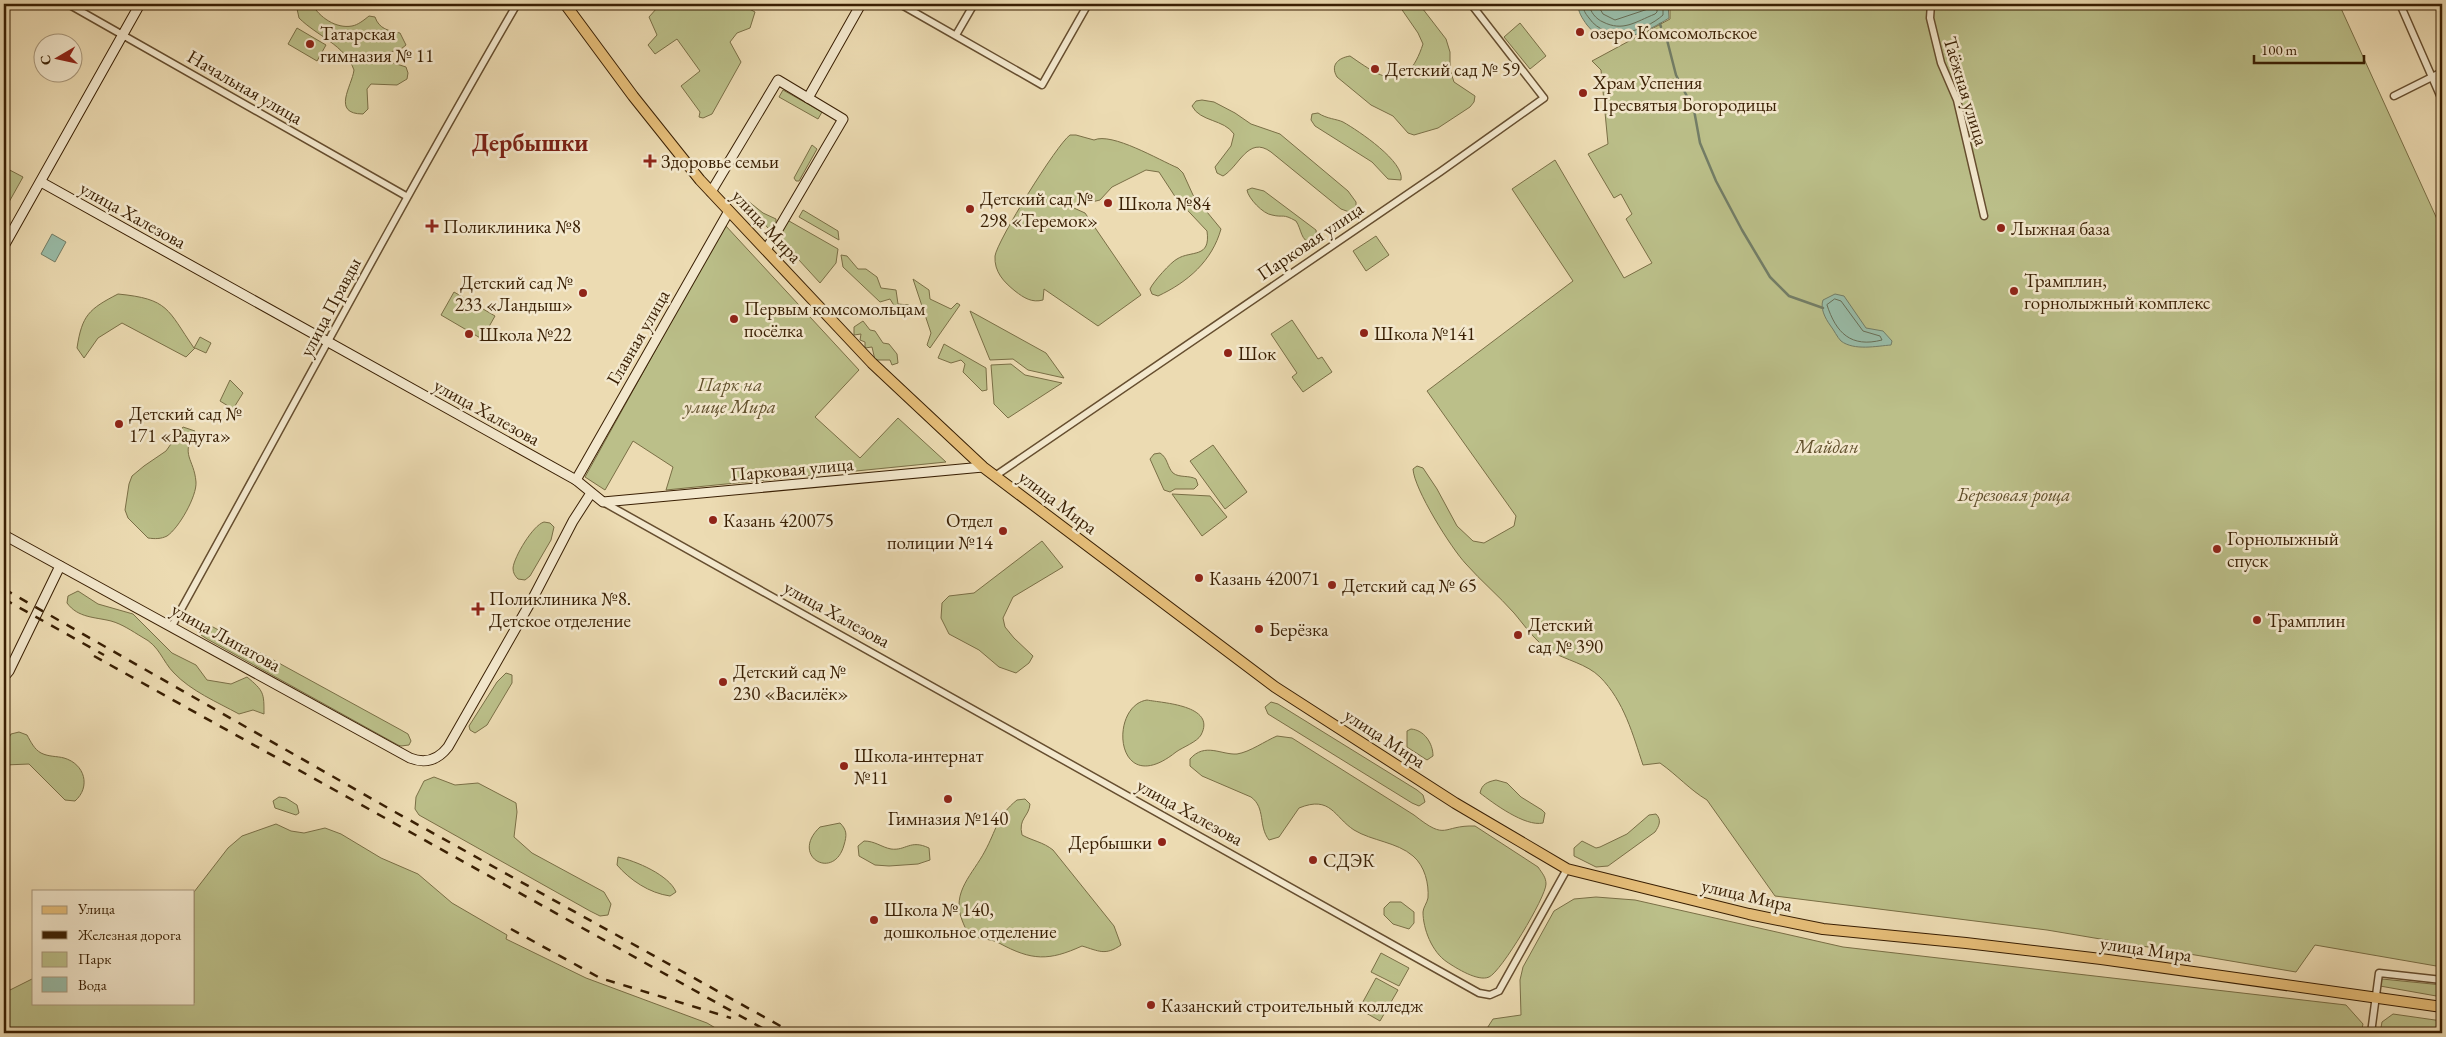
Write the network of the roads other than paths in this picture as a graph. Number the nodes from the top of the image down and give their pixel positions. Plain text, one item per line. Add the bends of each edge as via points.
1 (68, 4) edge
2 (140, 4) edge
3 (517, 4) edge
4 (565, 4) edge
5 (861, 4) edge
6 (900, 4) edge
7 (974, 4) edge
8 (1088, 4) edge
9 (1471, 4) edge
10 (1931, 4) edge
11 (2400, 4) edge
12 (123, 35) junction
13 (956, 35) junction
14 (2442, 72) edge
15 (2432, 78) junction
16 (2394, 96) dead end
17 (808, 98) junction
18 (2442, 100) edge
19 (41, 182) junction
20 (711, 192) junction
21 (406, 196) junction
22 (729, 211) junction
23 (1984, 216) dead end
24 (4, 246) edge
25 (766, 250) junction
26 (329, 343) junction
27 (983, 467) junction
28 (995, 476) junction
29 (576, 480) junction
30 (591, 493) junction
31 (603, 502) junction
32 (4, 535) edge
33 (60, 566) junction
34 (172, 626) junction
35 (4, 677) edge
36 (1567, 869) junction
37 (2442, 980) edge
38 (2375, 999) junction
39 (2442, 1007) edge
40 (2370, 1033) edge

1 - 12 street, Начальная улица
2 - 12 street
3 - 21 street, улица Правды
4 - 20 main road, улица Мира via 633,96
5 - 17 street
6 - 13 street
7 - 13 street
8 - 13 street via 1042,85
9 - 28 street, Парковая улица via 1544,98
10 - 23 street, Таёжная улица via 1930,18 1942,63 1958,100
11 - 15 street
12 - 19 street
12 - 21 street, Начальная улица
14 - 15 street
15 - 16 street
15 - 18 street
17 - 20 street via 778,80
17 - 25 street via 843,119
19 - 24 street
19 - 26 street, улица Халезова
20 - 22 main road, улица Мира
21 - 26 street, улица Правды
22 - 25 main road, улица Мира
22 - 29 street, Главная улица
25 - 27 main road, улица Мира via 872,362
26 - 29 street, улица Халезова
26 - 34 street, улица Правды
27 - 28 main road, улица Мира
27 - 31 street, Парковая улица
28 - 36 main road, улица Мира via 1275,687 1455,803
29 - 30 street, улица Халезова
30 - 31 street, улица Халезова
30 - 34 street, улица Липатова via 448,748 434,759 410,758
31 - 36 street, улица Халезова via 1484,995 1499,991
32 - 33 street, улица Липатова
33 - 34 street, улица Липатова
33 - 35 street
36 - 38 main road, улица Мира via 1823,929 2091,958
37 - 38 street via 2379,973
38 - 39 main road, улица Мира
38 - 40 street

